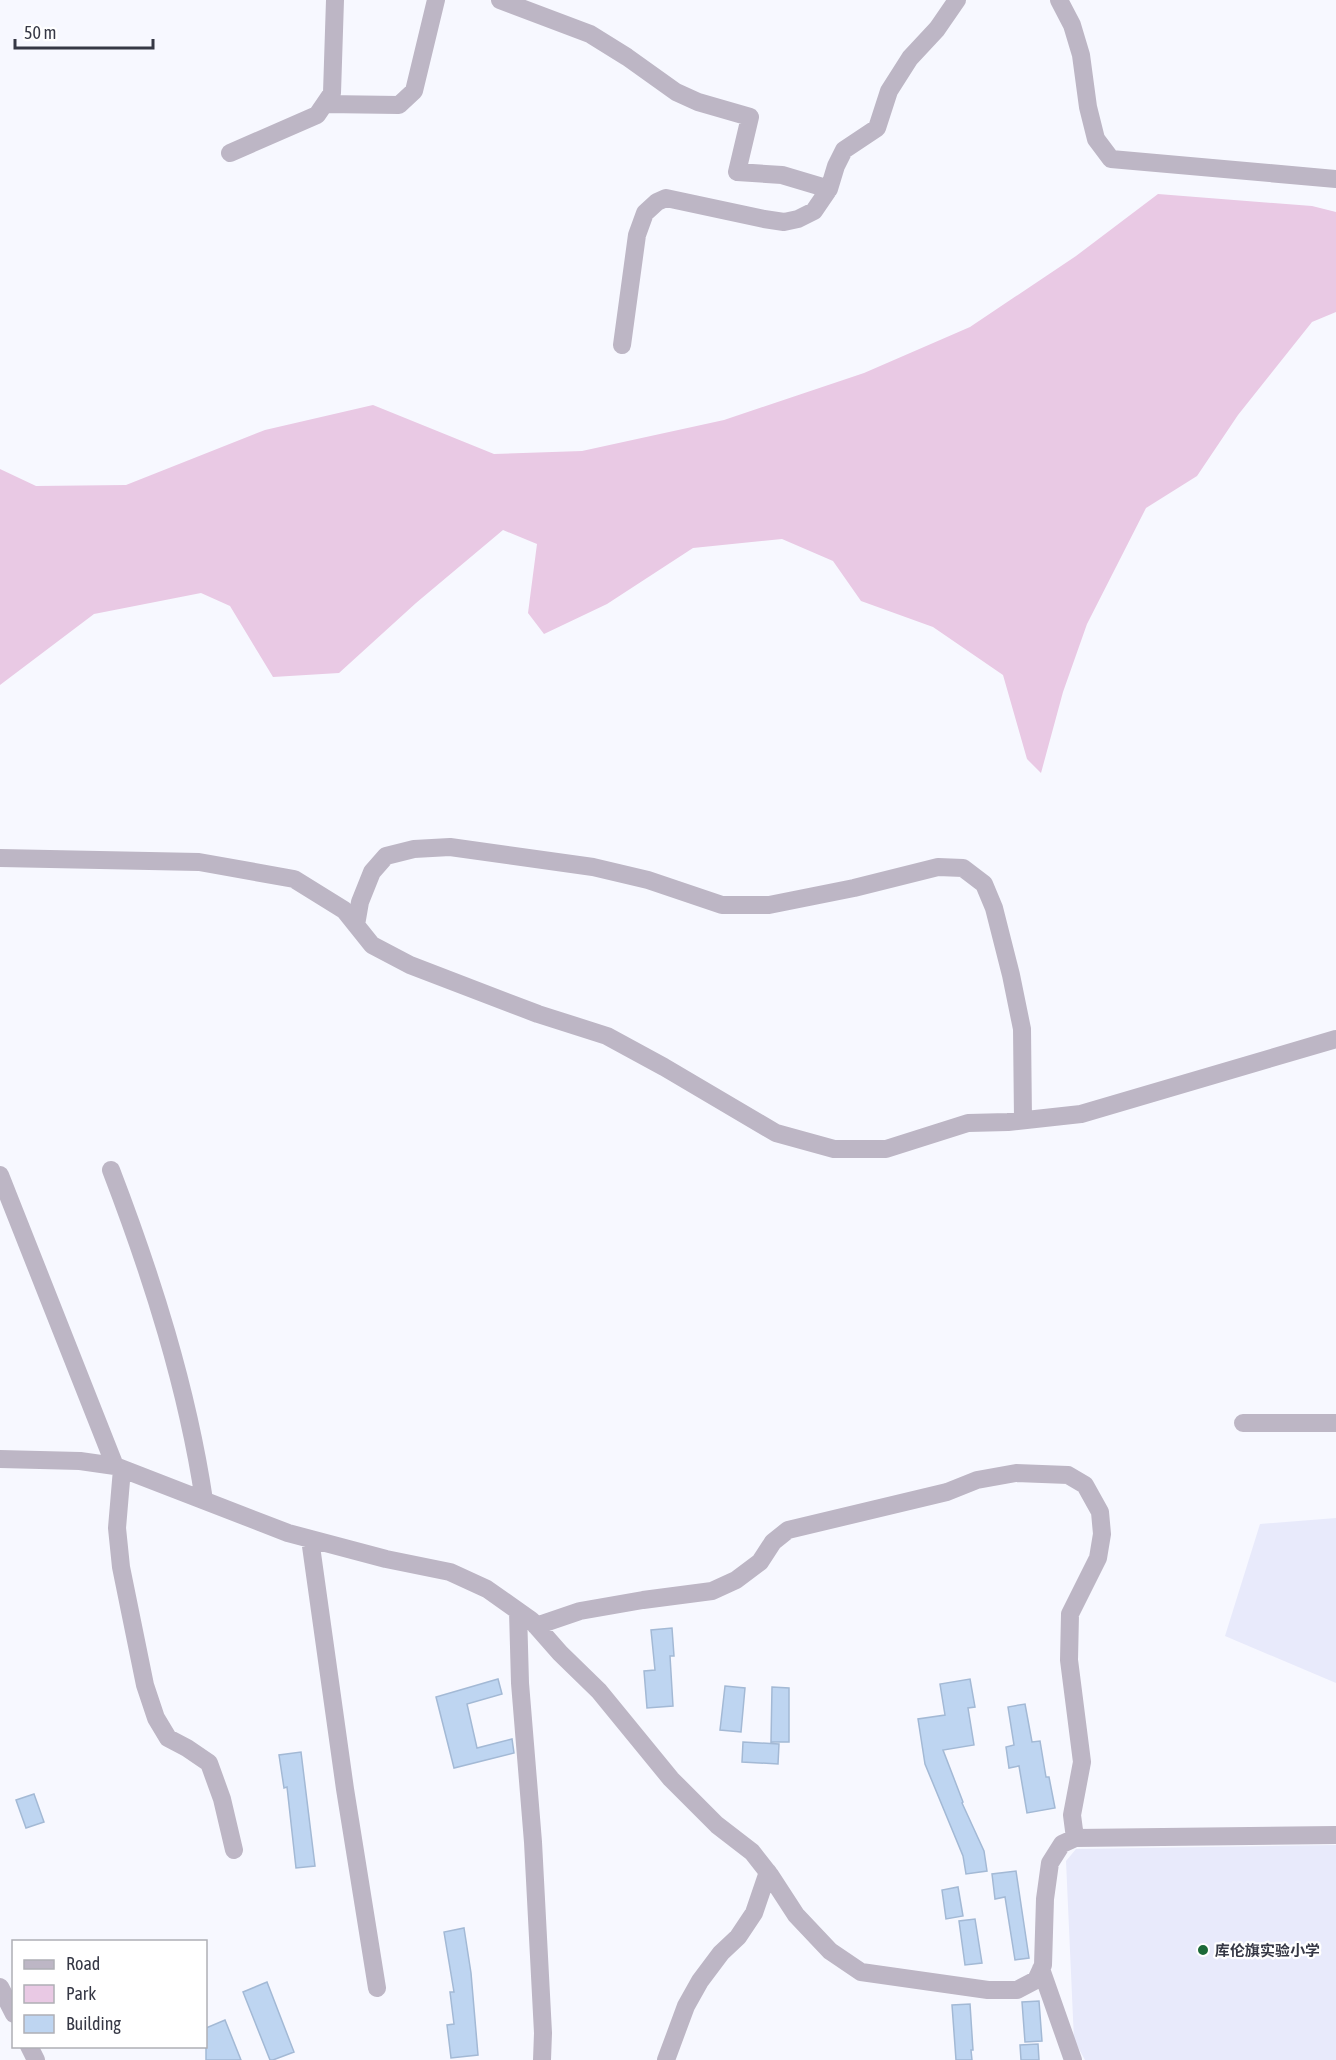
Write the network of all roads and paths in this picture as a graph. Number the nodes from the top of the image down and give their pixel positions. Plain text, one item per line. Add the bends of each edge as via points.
1 (335, 0) edge
2 (436, 0) edge
3 (500, 0) edge
4 (957, 0) edge
5 (1059, 0) edge
6 (325, 104) junction
7 (231, 153) dead end
8 (1336, 179) edge
9 (829, 189) junction
10 (622, 345) dead end
11 (0, 858) edge
12 (356, 925) junction
13 (1336, 1039) edge
14 (1023, 1120) junction
15 (111, 1170) dead end
16 (0, 1175) edge
17 (1336, 1422) edge
18 (1243, 1423) dead end
19 (0, 1460) edge
20 (119, 1468) junction
21 (204, 1500) junction
22 (310, 1539) junction
23 (518, 1611) junction
24 (536, 1626) junction
25 (1336, 1835) edge
26 (1075, 1838) junction
27 (234, 1850) dead end
28 (768, 1872) junction
29 (1041, 1969) junction
30 (0, 1987) edge
31 (377, 1988) dead end
32 (12, 2010) edge
33 (542, 2060) edge
34 (666, 2060) edge
35 (1073, 2060) edge

1 - 6 street via 332,93
2 - 6 street via 414,91 399,105
3 - 9 street via 590,34 676,92 750,117 737,172 782,175
4 - 9 street via 889,91 877,128 844,150
5 - 8 street via 1081,56 1096,139 1111,159
6 - 7 street via 317,115
9 - 10 street via 814,211 784,222 666,198 657,201 645,213 637,236
11 - 12 street via 199,862 294,879 344,910
12 - 14 street via 372,945 410,966 608,1036 776,1133 834,1149 886,1149 968,1123
12 - 14 street via 372,872 386,856 414,849 450,847 593,867 648,880 722,905 769,905 938,867 963,868 984,884 1011,975 1022,1029
13 - 14 street via 1081,1114
15 - 21 street via 167,1333
16 - 20 street
17 - 18 street
19 - 20 street via 80,1461
20 - 21 street
20 - 27 street via 117,1528 121,1567 145,1685 156,1718 168,1738 209,1763
21 - 22 street
22 - 23 street via 450,1572 487,1589
22 - 31 street
23 - 24 street
23 - 33 street
24 - 26 street via 580,1611 711,1592 760,1562 773,1542 788,1530 947,1492 977,1480 1016,1473 1068,1475 1085,1485 1100,1512 1102,1534 1098,1558 1070,1614 1069,1660 1082,1762 1072,1815
24 - 28 street via 599,1691 671,1779 717,1825 752,1852
25 - 26 street
26 - 29 street via 1062,1844 1050,1863
28 - 29 street via 796,1915 830,1951 861,1972 988,1990 1017,1990 1036,1980
28 - 34 street via 754,1913 700,1981 686,2006
29 - 35 street
30 - 32 street

